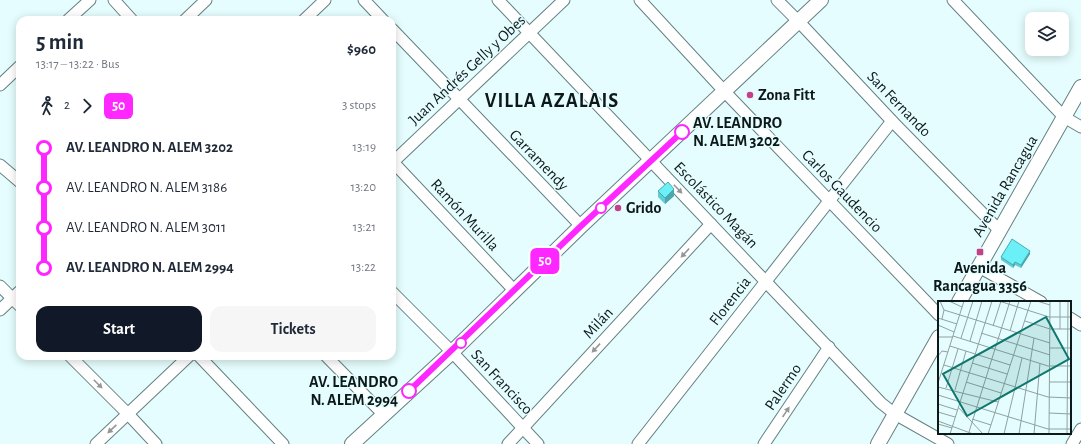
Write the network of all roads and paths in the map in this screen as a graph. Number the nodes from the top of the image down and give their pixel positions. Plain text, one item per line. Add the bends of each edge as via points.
1 (90, 0) edge
2 (114, 0) edge
3 (206, 0) edge
4 (325, 0) edge
5 (364, 0) edge
6 (498, 0) edge
7 (564, 0) edge
8 (640, 0) edge
9 (777, 0) edge
10 (821, 0) edge
11 (953, 0) edge
12 (72, 16) edge
13 (128, 16) edge
14 (190, 16) edge
15 (308, 16) edge
16 (379, 16) edge
17 (798, 22) junction
18 (396, 33) edge
19 (529, 34) junction
20 (16, 70) edge
21 (0, 85) edge
22 (1081, 87) edge
23 (725, 92) junction
24 (458, 99) junction
25 (1064, 117) junction
26 (892, 121) junction
27 (1081, 126) edge
28 (396, 158) edge
29 (651, 161) junction
30 (0, 165) edge
31 (396, 166) edge
32 (16, 178) edge
33 (829, 201) junction
34 (711, 224) junction
35 (581, 226) junction
36 (999, 230) junction
37 (979, 267) junction
38 (766, 281) junction
39 (0, 286) edge
40 (515, 290) junction
41 (396, 296) edge
42 (16, 297) edge
43 (16, 299) edge
44 (960, 301) edge
45 (1039, 301) edge
46 (0, 310) edge
47 (938, 314) edge
48 (1071, 319) edge
49 (1081, 324) edge
50 (938, 339) edge
51 (829, 347) junction
52 (452, 352) junction
53 (74, 360) edge
54 (185, 360) edge
55 (203, 360) edge
56 (330, 360) edge
57 (128, 414) junction
58 (896, 414) junction
59 (384, 415) junction
60 (523, 427) junction
61 (96, 444) edge
62 (156, 444) edge
63 (283, 444) edge
64 (352, 444) edge
65 (508, 444) edge
66 (538, 444) edge
67 (638, 444) edge
68 (764, 444) edge
69 (878, 444) edge
70 (948, 444) edge

1 - 12 street
2 - 13 street
3 - 14 street
4 - 15 street
5 - 16 street
6 - 19 street, Escolástico Magán
7 - 19 street, Juan Andrés Gelly y Obes
8 - 23 street, Carlos Gaudencio
9 - 17 street, San Fernando
10 - 17 main road
11 - 25 street
17 - 23 main road
17 - 26 street, San Fernando
18 - 24 street, Garramendy
19 - 24 street, Juan Andrés Gelly y Obes
19 - 29 street, Escolástico Magán
20 - 21 street
22 - 25 main road, Avenida Rancagua
23 - 29 main road
23 - 33 street, Carlos Gaudencio
24 - 28 street, Juan Andrés Gelly y Obes
24 - 35 street, Garramendy
25 - 27 street
25 - 36 main road, Avenida Rancagua
26 - 33 street, Florencia
26 - 36 street, San Fernando
29 -> 34 street, Escolástico Magán
29 - 35 main road
30 - 32 street
31 - 40 street, Ramón Murilla
33 - 38 street, Florencia
33 - 47 street, Carlos Gaudencio
34 - 38 street, Escolástico Magán
34 -> 60 street, Milán
35 - 40 main road
36 - 37 main road, Avenida Rancagua
37 - 44 main road, Avenida Rancagua
37 - 45 street
38 - 51 street, Escolástico Magán
38 - 67 street, Florencia
39 - 42 street
40 - 52 main road
41 - 52 street, San Francisco
43 - 46 street
48 - 49 street
50 - 58 main road
51 - 58 street, Escolástico Magán via 881,402
68 -> 51 street, Palermo
52 - 59 main road
52 - 60 street, San Francisco
53 -> 57 street
54 - 57 street
55 - 63 street
56 - 59 street
57 -> 61 street
57 - 62 street
58 - 69 main road
58 - 70 street, Escolástico Magán
59 - 64 main road
60 - 65 street, Milán
60 - 66 street, San Francisco

